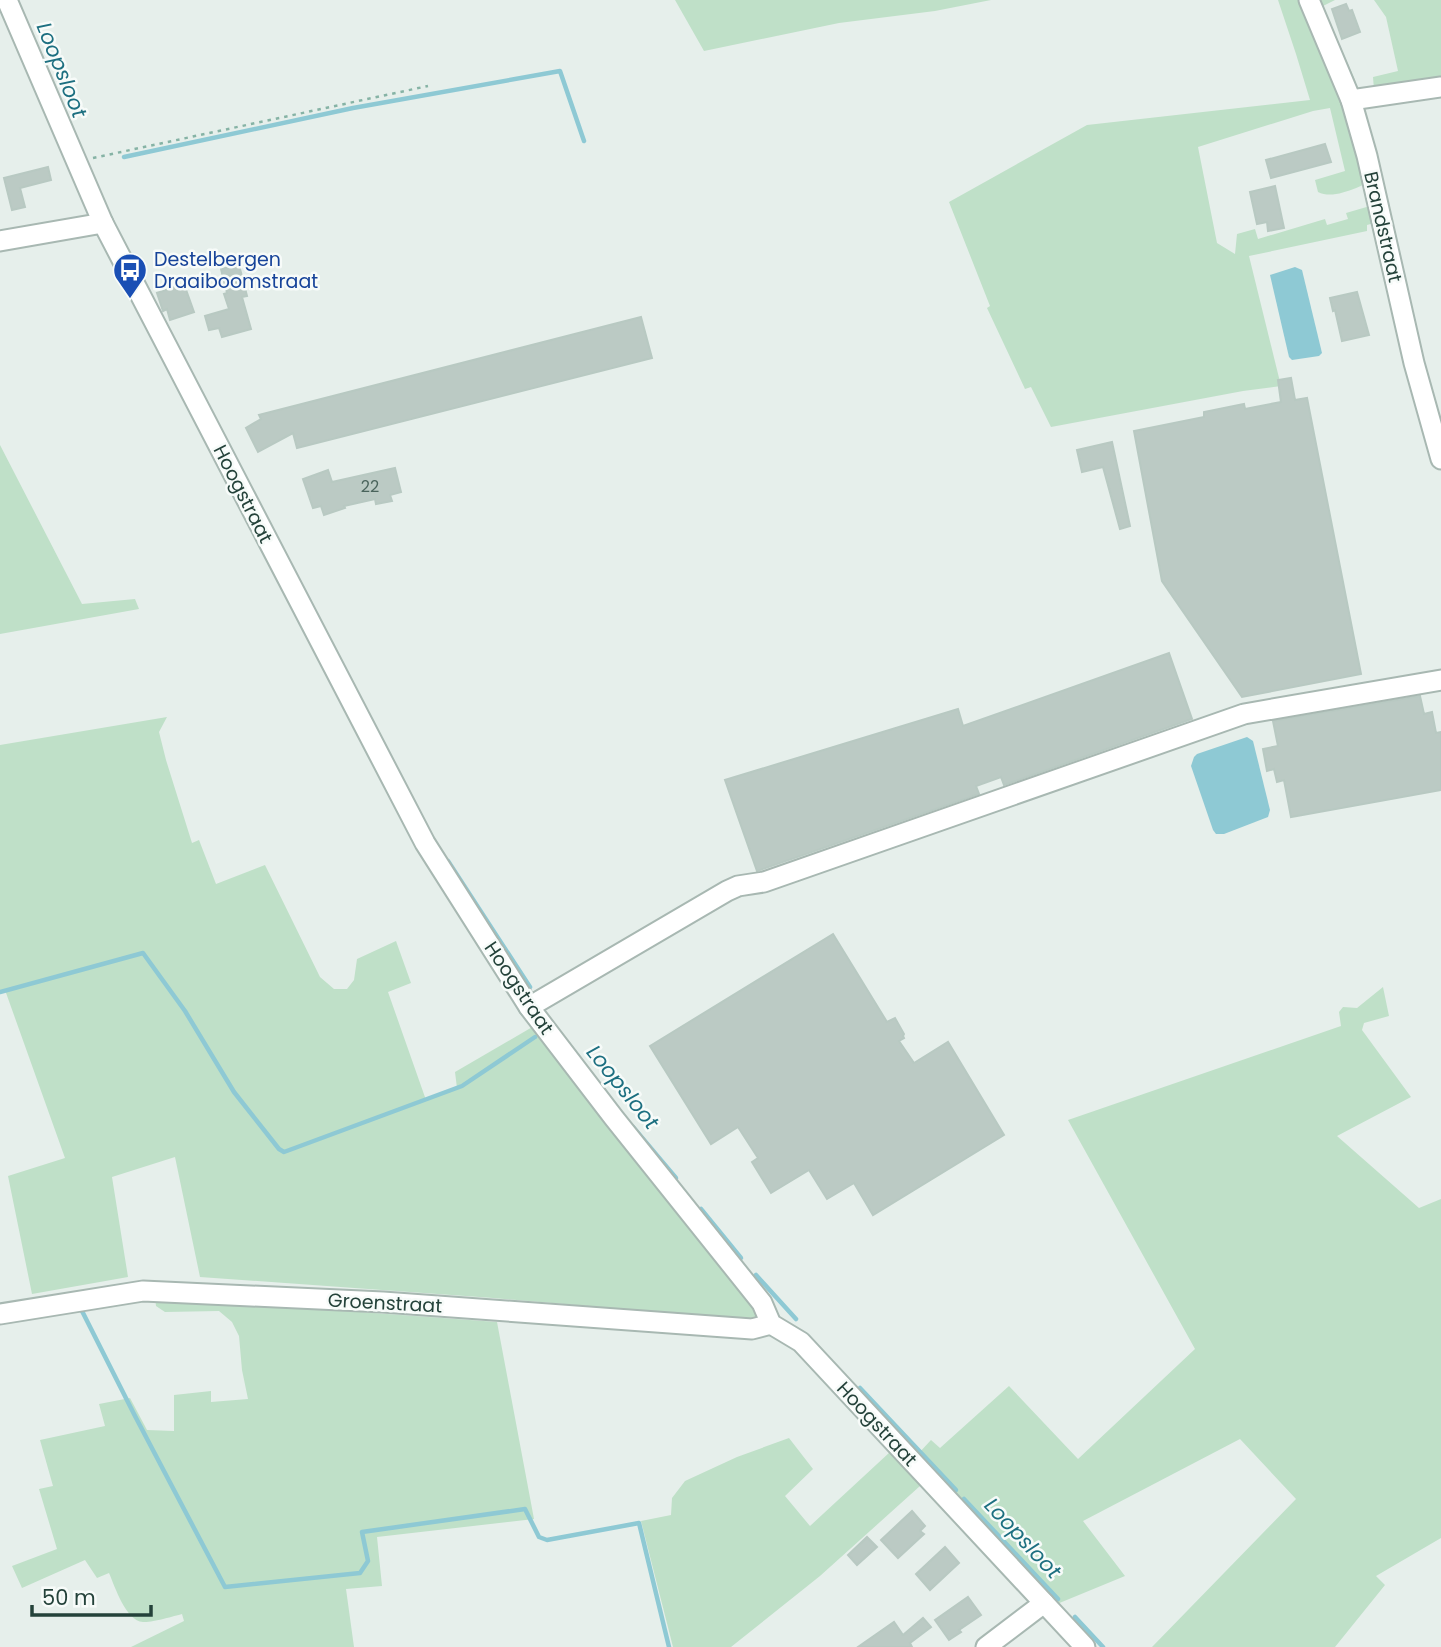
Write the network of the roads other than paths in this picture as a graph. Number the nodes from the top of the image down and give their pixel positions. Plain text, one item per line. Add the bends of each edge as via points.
1 (7, 0) edge
2 (1309, 0) edge
3 (1441, 87) edge
4 (1351, 100) junction
5 (103, 223) junction
6 (0, 241) edge
7 (1441, 459) edge
8 (1441, 680) edge
9 (529, 1007) junction
10 (0, 1314) edge
11 (771, 1324) junction
12 (1044, 1603) junction
13 (986, 1647) edge
14 (1085, 1647) edge

1 - 5 street, Hoogstraat
2 - 4 street, Brandstraat
3 - 4 street
4 - 7 street, Brandstraat
5 - 6 street
5 - 9 street, Hoogstraat via 425,843
8 - 9 street via 1244,714 764,883 738,887
9 - 11 street, Hoogstraat via 762,1303
10 - 11 street, Groenstraat via 143,1291 383,1302 752,1329
11 - 12 street, Hoogstraat via 801,1342
12 - 13 street
12 - 14 street, Hoogstraat

